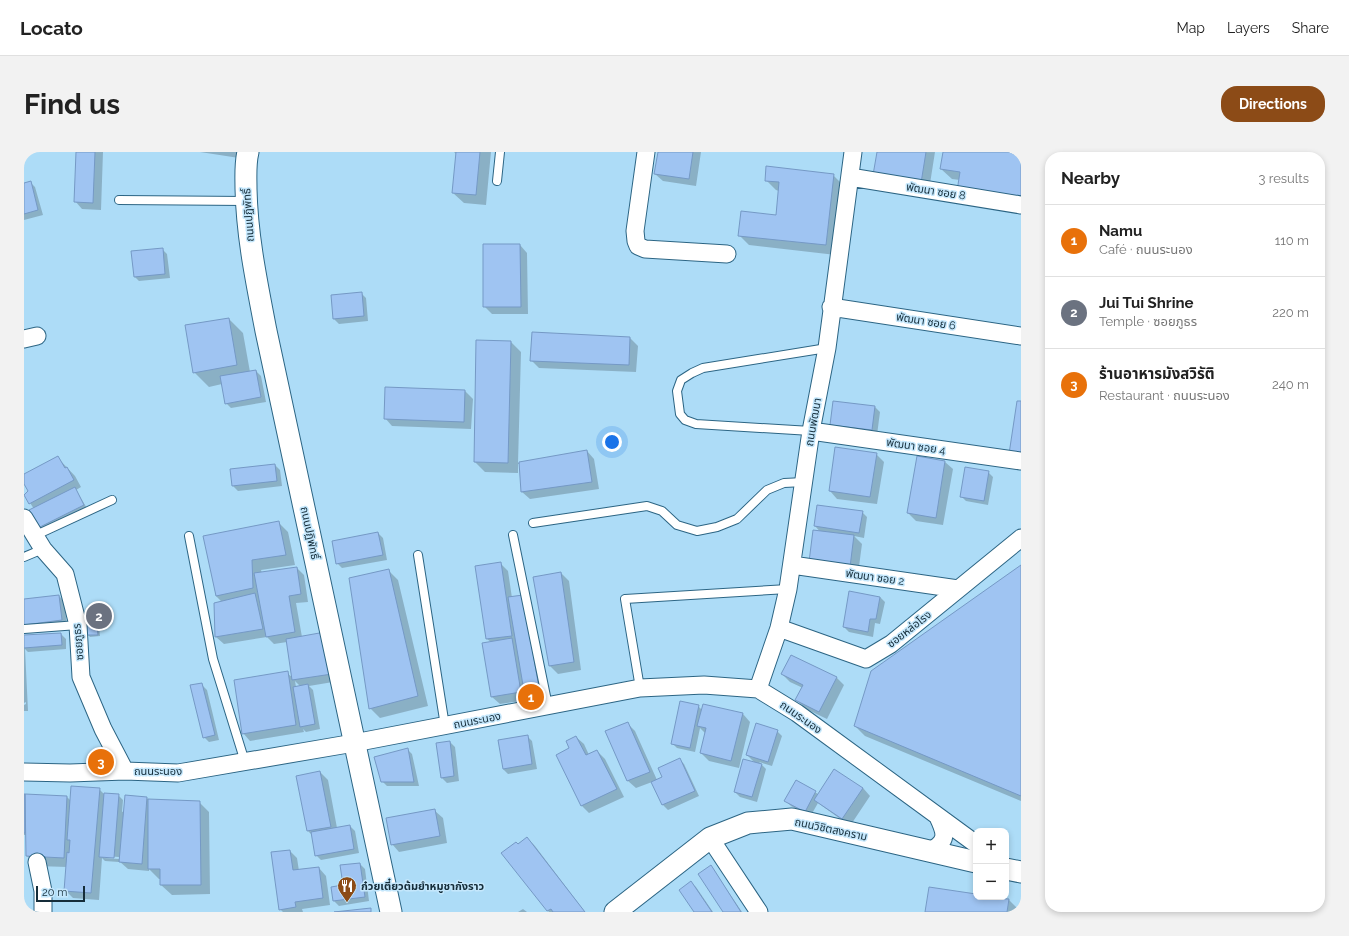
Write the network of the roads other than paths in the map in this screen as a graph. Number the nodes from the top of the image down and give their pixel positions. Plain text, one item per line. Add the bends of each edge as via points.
1 (248, 152) edge
2 (500, 152) edge
3 (646, 152) edge
4 (853, 152) edge
5 (850, 177) junction
6 (497, 181) dead end
7 (119, 200) dead end
8 (246, 201) junction
9 (1021, 204) edge
10 (727, 254) dead end
11 (831, 307) junction
12 (1021, 336) edge
13 (827, 348) junction
14 (811, 431) junction
15 (1021, 461) edge
16 (804, 482) junction
17 (112, 500) dead end
18 (24, 518) edge
19 (533, 523) dead end
20 (513, 535) dead end
21 (189, 536) dead end
22 (1021, 538) edge
23 (38, 542) junction
24 (418, 555) dead end
25 (24, 558) edge
26 (792, 564) junction
27 (788, 589) junction
28 (958, 589) junction
29 (78, 625) junction
30 (779, 628) junction
31 (24, 629) edge
32 (640, 688) junction
33 (758, 689) junction
34 (548, 706) junction
35 (445, 726) junction
36 (354, 743) junction
37 (245, 762) junction
38 (125, 771) junction
39 (24, 772) edge
40 (938, 816) junction
41 (710, 838) junction
42 (973, 842) edge
43 (930, 851) junction
44 (973, 861) edge
45 (37, 862) dead end
46 (43, 912) edge
47 (391, 912) edge
48 (616, 912) edge
49 (760, 912) edge

1 - 8 street, ถนนปฏิพัทธิ์
2 - 6 lane
3 - 10 street via 635,231 638,246 645,249
4 - 5 street, ถนนพัฒนา
5 - 9 street, พัฒนา ซอย 8
5 - 11 street, ถนนพัฒนา
7 - 8 lane
8 - 36 street, ถนนปฏิพัทธิ์ via 249,242 266,331
11 - 12 street, พัฒนา ซอย 6
11 - 13 street, ถนนพัฒนา
13 - 14 street, ถนนพัฒนา
13 - 14 lane via 703,368 682,380 677,391 680,414 685,420 696,424
14 - 15 street, พัฒนา ซอย 4
14 - 16 street, ถนนพัฒนา
16 - 19 lane via 784,483 768,490 737,519 718,527 696,530 677,525 662,511 647,506
16 - 26 street, ถนนพัฒนา
17 - 23 lane
18 - 23 street, ซอยภูธร
20 - 34 lane
21 - 37 lane via 213,659
22 - 28 street, ซอยหล่อโรง
23 - 25 lane
23 - 29 street, ซอยภูธร via 65,574
24 - 35 lane
26 - 27 street, ถนนพัฒนา
26 - 28 street, พัฒนา ซอย 2
27 - 30 street, ถนนพัฒนา
27 - 32 lane via 625,600
28 - 30 street, ซอยหล่อโรง via 891,644 866,658
29 - 31 lane
29 - 38 street, ซอยภูธร via 81,677 102,729
30 - 33 street, ถนนพัฒนา
32 - 33 street, ถนนระนอง via 704,685
32 - 34 street, ถนนระนอง
33 - 40 street, ถนนระนอง via 797,713
34 - 35 street, ถนนระนอง
35 - 36 street, ถนนระนอง
36 - 37 street, ถนนระนอง
36 - 47 street, ถนนปฏิพัทธิ์
37 - 38 street, ถนนระนอง via 178,773
38 - 39 street, ถนนระนอง
40 - 42 street, ถนนระนอง
40 - 43 street via 945,834 939,846
41 - 43 street, ถนนวิชิตสงคราม via 748,823 792,819
41 - 48 street, ถนนวิชิตสงคราม
41 - 49 street
43 - 44 street, ถนนวิชิตสงคราม
45 - 46 street via 43,891

